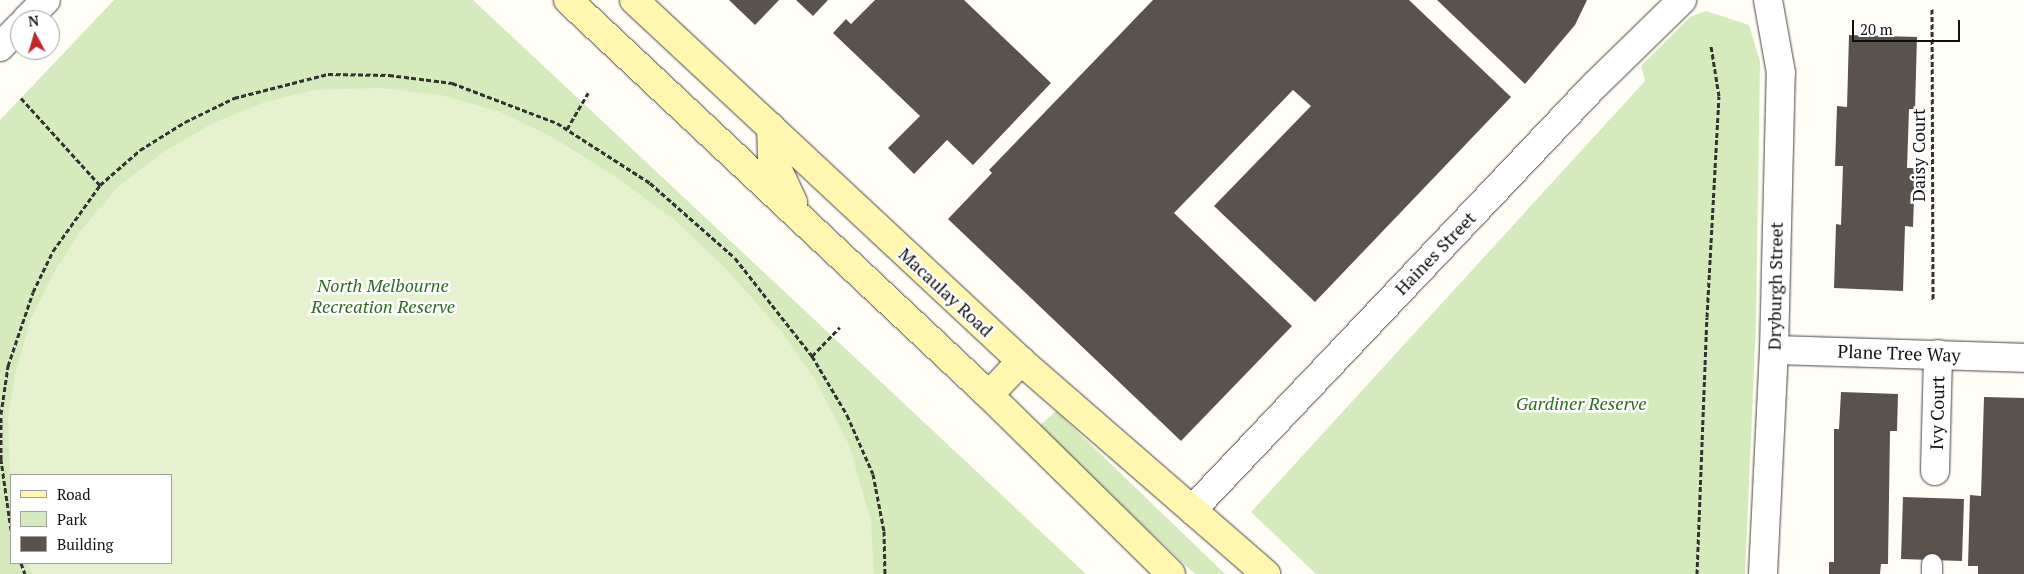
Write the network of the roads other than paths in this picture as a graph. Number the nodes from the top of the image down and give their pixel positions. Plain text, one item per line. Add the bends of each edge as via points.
1 (46, 0) edge
2 (568, 0) edge
3 (634, 0) edge
4 (1682, 0) edge
5 (1768, 0) edge
6 (36, 10) edge
7 (10, 36) edge
8 (0, 47) edge
9 (771, 127) junction
10 (800, 217) junction
11 (1774, 350) junction
12 (1938, 354) junction
13 (2024, 358) edge
14 (1021, 361) junction
15 (989, 395) junction
16 (1935, 471) dead end
17 (1192, 510) junction
18 (1171, 574) edge
19 (1266, 574) edge
20 (1763, 574) edge

1 - 6 street
2 - 10 main road
3 - 9 main road, Macaulay Road
4 - 17 street, Haines Street via 1594,86
5 - 11 street, Dryburgh Street via 1781,73
7 - 8 street
9 - 10 main road via 772,158
9 - 14 main road, Macaulay Road
10 - 15 main road
11 - 12 street, Plane Tree Way
11 - 20 street, Dryburgh Street
12 - 13 street, Plane Tree Way
12 - 16 street, Ivy Court
14 - 15 main road
14 - 17 main road, Macaulay Road
15 - 18 main road
17 - 19 main road, Macaulay Road

